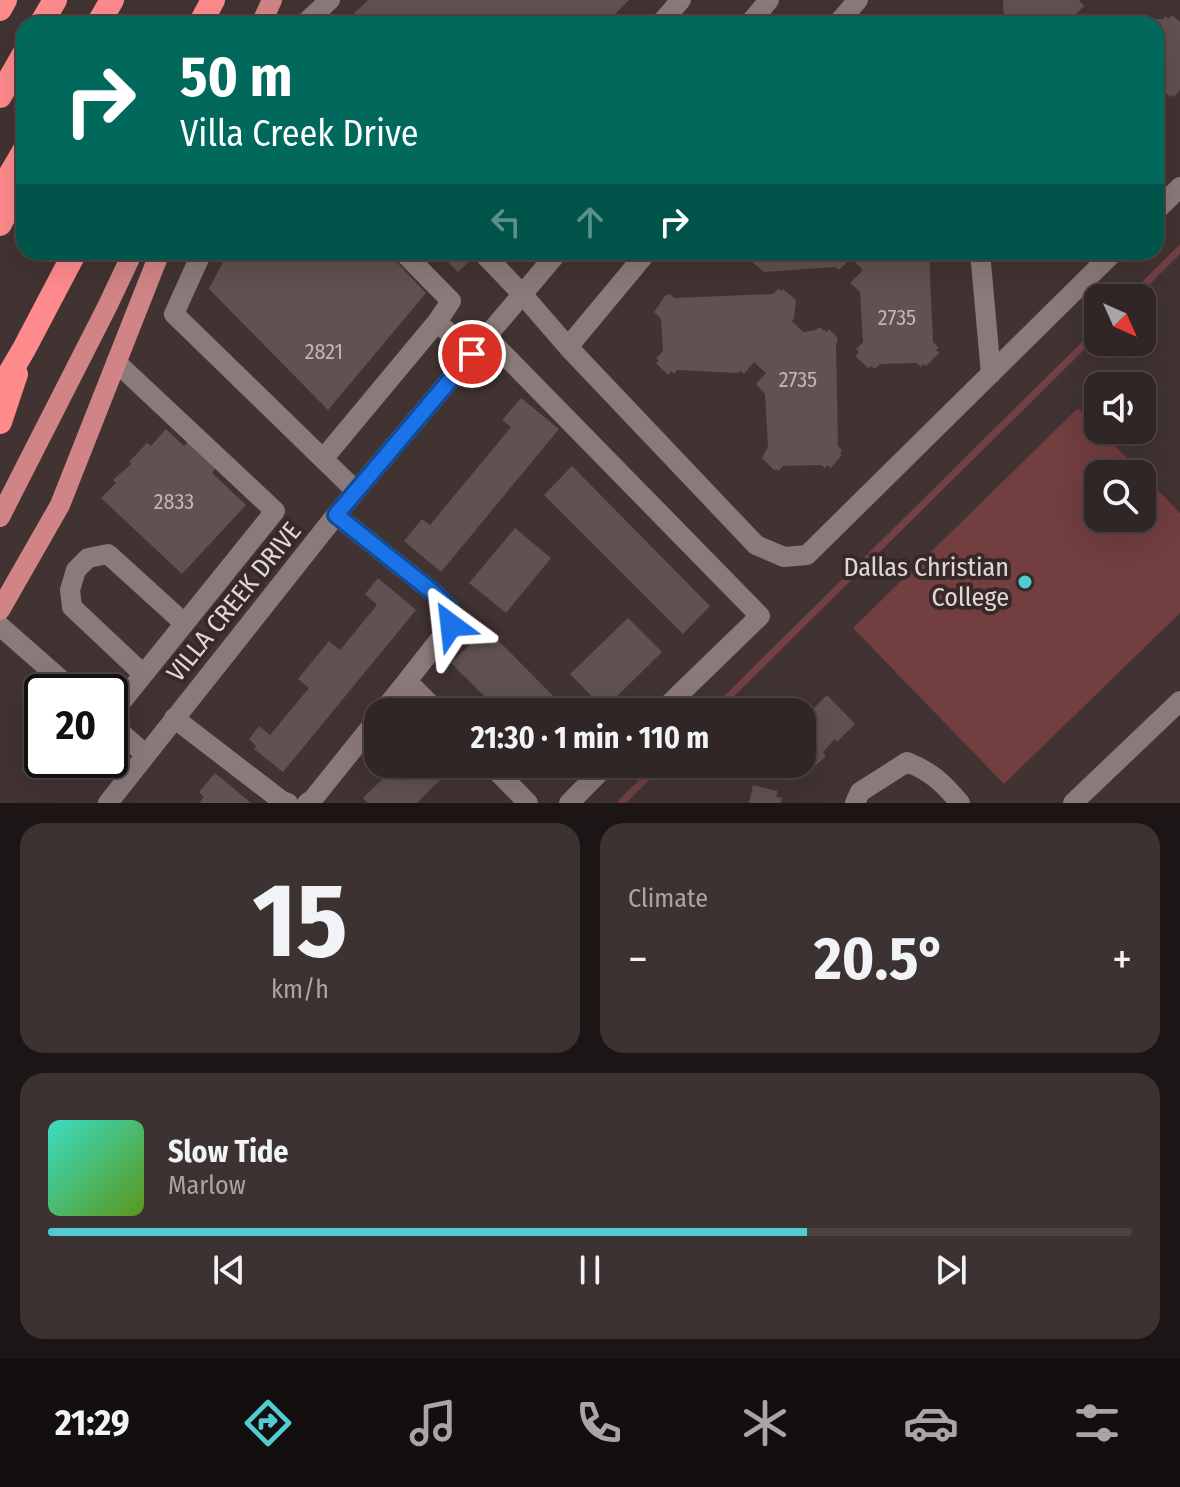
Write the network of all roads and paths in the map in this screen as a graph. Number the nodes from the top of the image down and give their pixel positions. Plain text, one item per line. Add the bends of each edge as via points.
1 (5, 0) edge
2 (330, 0) edge
3 (681, 0) edge
4 (769, 0) edge
5 (0, 9) edge
6 (313, 16) edge
7 (667, 16) edge
8 (756, 16) edge
9 (16, 68) edge
10 (0, 96) edge
11 (16, 165) edge
12 (1180, 187) edge
13 (16, 191) edge
14 (0, 193) edge
15 (1164, 203) edge
16 (0, 224) edge
17 (70, 260) edge
18 (129, 260) edge
19 (157, 260) edge
20 (198, 260) edge
21 (411, 260) edge
22 (490, 260) edge
23 (551, 260) edge
24 (640, 260) edge
25 (981, 260) edge
26 (1106, 260) edge
27 (523, 295) junction
28 (437, 322) junction
29 (487, 337) junction
30 (568, 347) junction
31 (24, 349) junction
32 (472, 354) junction
33 (116, 362) junction
34 (991, 374) junction
35 (0, 390) edge
36 (0, 422) edge
37 (323, 459) junction
38 (356, 491) junction
39 (336, 515) junction
40 (0, 517) edge
41 (0, 610) edge
42 (184, 623) junction
43 (0, 626) edge
44 (55, 674) edge
45 (143, 674) junction
46 (407, 681) junction
47 (128, 693) edge
48 (393, 698) edge
49 (424, 698) edge
50 (675, 698) edge
51 (1180, 701) edge
52 (174, 718) junction
53 (364, 736) edge
54 (128, 739) edge
55 (146, 755) junction
56 (504, 778) edge
57 (594, 778) edge
58 (857, 798) edge
59 (312, 802) edge
60 (108, 803) edge
61 (288, 803) edge
62 (528, 803) edge
63 (569, 803) edge
64 (960, 803) edge
65 (1073, 803) edge

1 - 5 highway
2 - 6 street
3 - 7 street
4 - 8 street
9 - 10 highway
11 - 14 highway
12 - 15 street
13 - 16 highway
17 - 31 highway
18 - 40 main road
19 - 33 main road
20 - 37 street via 174,314
21 - 28 street via 451,301
22 - 27 street
23 - 27 street, VILLA CREEK DRIVE
24 - 30 street
25 - 34 street
26 - 34 street
27 - 29 street, VILLA CREEK DRIVE
27 - 30 street
28 - 32 street
28 - 37 street
29 - 32 street, VILLA CREEK DRIVE
29 - 50 street via 760,616
30 - 34 street via 756,545 784,557 807,555
31 - 35 highway
31 - 36 highway
32 - 38 street, VILLA CREEK DRIVE
33 - 41 main road via 60,505
33 - 42 street via 275,511
37 - 38 street
38 - 39 street, VILLA CREEK DRIVE
39 - 46 street via 450,609 451,625
39 - 52 street, VILLA CREEK DRIVE
42 - 45 street
42 - 45 street via 108,554 88,558 76,570 72,607
43 - 44 street
45 - 47 street
46 - 48 street
46 - 49 street
51 - 65 street
52 - 55 street, VILLA CREEK DRIVE
52 - 61 street
53 - 59 street
54 - 55 street
55 - 60 street, VILLA CREEK DRIVE
56 - 62 street
57 - 63 street
58 - 64 street via 907,762 926,770

